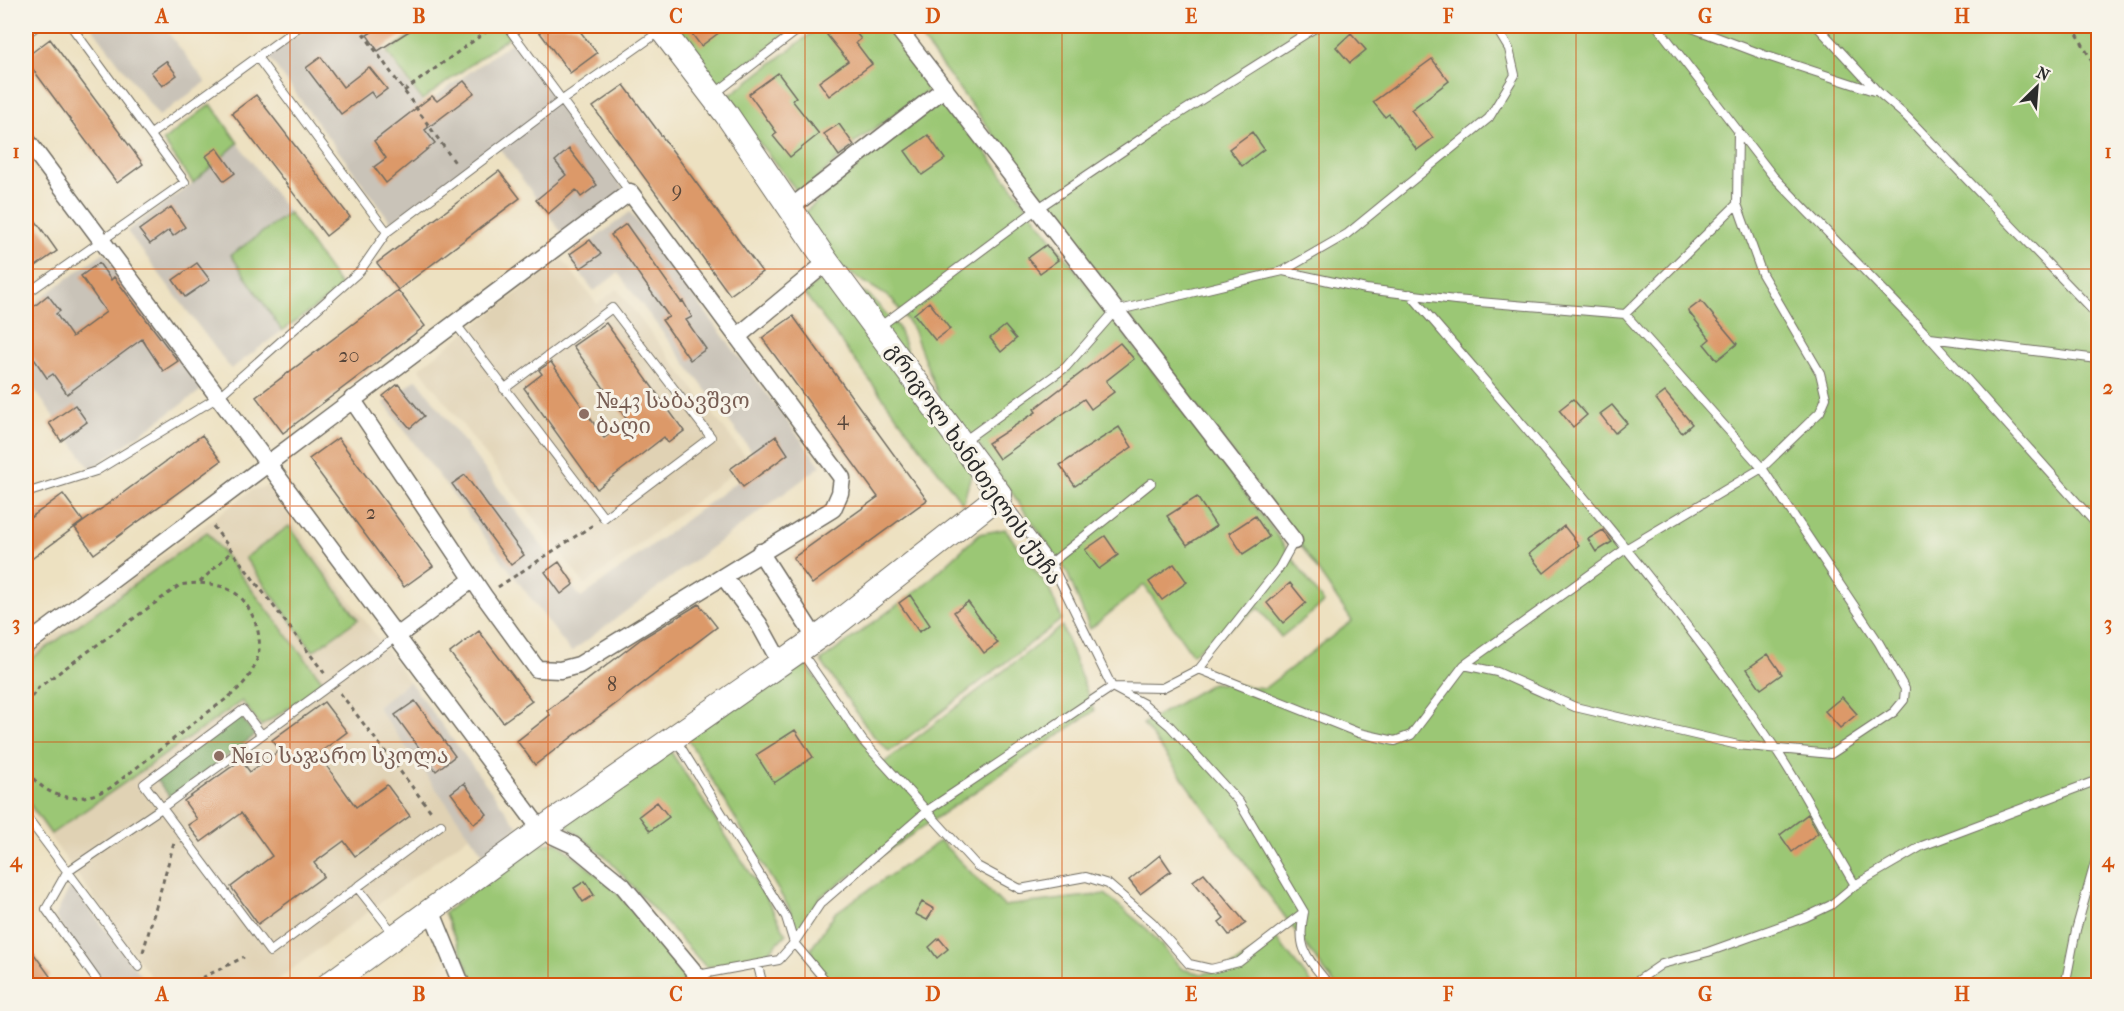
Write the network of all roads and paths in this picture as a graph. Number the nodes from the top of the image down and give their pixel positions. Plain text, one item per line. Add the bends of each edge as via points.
1 (37, 26) edge
2 (71, 26) edge
3 (300, 26) edge
4 (358, 26) edge
5 (494, 26) edge
6 (507, 26) edge
7 (803, 26) edge
8 (896, 26) edge
9 (1318, 26) edge
10 (1495, 26) edge
11 (1657, 26) edge
12 (1687, 26) edge
13 (1817, 26) edge
14 (2073, 26) edge
15 (661, 28) edge
16 (26, 34) edge
17 (257, 57) junction
18 (2098, 73) edge
19 (945, 88) junction
20 (404, 91) junction
21 (1878, 92) junction
22 (712, 95) junction
23 (561, 100) junction
24 (1738, 130) junction
25 (151, 135) junction
26 (26, 139) edge
27 (464, 176) junction
28 (630, 192) junction
29 (1737, 204) junction
30 (790, 208) junction
31 (1037, 209) junction
32 (387, 232) junction
33 (102, 241) junction
34 (827, 262) junction
35 (1283, 270) junction
36 (26, 294) edge
37 (1410, 294) junction
38 (1115, 311) junction
39 (1625, 314) junction
40 (2098, 316) edge
41 (455, 323) junction
42 (877, 328) junction
43 (737, 338) junction
44 (1930, 338) junction
45 (2098, 359) edge
46 (504, 389) junction
47 (218, 397) junction
48 (352, 399) junction
49 (962, 442) junction
50 (267, 463) junction
51 (1762, 468) junction
52 (1151, 483) dead end
53 (26, 493) edge
54 (1000, 495) junction
55 (203, 512) junction
56 (604, 518) junction
57 (2098, 526) edge
58 (1294, 541) joint
59 (1624, 550) junction
60 (232, 551) junction
61 (760, 552) junction
62 (1051, 563) junction
63 (724, 577) junction
64 (473, 579) junction
65 (200, 582) junction
66 (484, 596) junction
67 (396, 637) junction
68 (26, 645) edge
69 (799, 651) junction
70 (1464, 665) junction
71 (1199, 669) junction
72 (333, 684) junction
73 (1112, 687) junction
74 (26, 704) edge
75 (261, 734) junction
76 (675, 737) junction
77 (1775, 749) junction
78 (26, 769) edge
79 (2098, 780) edge
80 (163, 807) junction
81 (928, 810) junction
82 (26, 816) edge
83 (441, 825) joint
84 (178, 828) junction
85 (541, 830) junction
86 (2098, 852) edge
87 (67, 872) junction
88 (1855, 885) junction
89 (357, 887) junction
90 (431, 910) junction
91 (1304, 912) junction
92 (395, 936) junction
93 (794, 943) junction
94 (244, 957) dead end
95 (758, 966) junction
96 (139, 967) joint
97 (702, 980) edge
98 (100, 986) edge
99 (186, 986) edge
100 (327, 986) edge
101 (462, 986) edge
102 (763, 986) edge
103 (830, 986) edge
104 (1330, 986) edge
105 (1630, 986) edge
106 (2065, 986) edge

1 - 16 lane
2 - 25 lane
3 - 17 lane
4 - 20 path
5 - 20 path
6 - 23 lane
7 - 22 lane
8 - 19 street
9 - 31 lane
10 - 35 lane via 1509,49 1515,75 1489,118 1347,234
11 - 24 lane
12 - 21 lane
13 - 21 lane
14 - 18 path
15 - 22 street, გრიგოლ ხანძთელის ქუჩა
15 - 23 lane
17 - 25 lane
17 - 32 lane
19 - 30 street
19 - 31 street
20 - 27 path
21 - 40 lane via 1907,117
22 - 30 street, გრიგოლ ხანძთელის ქუჩა
23 - 27 lane
23 - 28 lane
24 - 29 lane
24 - 44 lane via 1773,176
25 - 33 lane via 185,182
26 - 33 street
27 - 32 lane
28 - 41 street
28 - 43 street
29 - 39 lane
29 - 51 lane via 1762,274 1820,373 1826,398 1820,412
30 - 34 street, გრიგოლ ხანძთელის ქუჩა
31 - 38 street
31 - 42 lane
32 - 47 lane via 360,272
33 - 36 lane
33 - 47 street
34 - 42 street, გრიგოლ ხანძთელის ქუჩა
34 - 43 street
35 - 37 lane via 1366,289
35 - 38 lane
37 - 39 lane
37 - 59 lane
38 - 49 lane via 1066,367
38 - 58 street
39 - 51 lane
41 - 46 lane
41 - 48 street
42 - 49 street, გრიგოლ ხანძთელის ქუჩა
43 - 61 street via 842,478 833,509
44 - 45 lane
44 - 57 lane
46 - 56 lane
46 - 56 lane via 612,308 633,335 711,437
47 - 50 street
47 - 53 lane via 96,471
48 - 50 street
48 - 64 street
49 - 54 street, გრიგოლ ხანძთელის ქუჩა
50 - 55 street
50 - 67 street
51 - 59 lane
51 - 77 lane via 1879,642 1905,689 1904,700 1894,712 1831,754
52 - 62 lane
54 - 62 lane, გრიგოლ ხანძთელის ქუჩა
54 - 69 street
55 - 60 path
55 - 68 street
56 - 66 path
58 - 71 lane via 1279,567
59 - 70 lane
59 - 77 lane via 1685,625
60 - 65 path
60 - 72 path
61 - 63 street
61 - 69 street
62 - 73 lane, გრიგოლ ხანძთელის ქუჩა
63 - 66 street via 579,665 560,670 537,669
63 - 69 street via 759,624
64 - 66 street
64 - 67 street
65 - 74 path via 180,585 39,687
65 - 78 path via 227,589 243,599 255,618 260,637 251,674 233,693 110,788 91,798 72,799 53,793 40,786
67 - 72 lane
67 - 85 street
69 - 76 street
69 - 81 lane via 863,741
70 - 71 lane via 1411,735 1395,741 1359,733
70 - 77 lane via 1497,672 1575,707 1738,745
71 - 73 lane via 1162,688
72 - 75 lane
72 - 83 path
73 - 81 lane
73 - 91 lane via 1144,704 1170,726 1239,802
75 - 80 lane
75 - 80 lane via 243,710 216,730 144,784
76 - 85 street
76 - 93 lane via 786,917
77 - 88 lane
79 - 88 lane via 1922,846
80 - 84 lane
80 - 87 lane
81 - 91 lane via 977,866 1020,888 1086,877 1108,884 1152,922 1190,964 1211,969 1239,962
81 - 93 lane via 820,904
82 - 87 lane
83 - 89 lane
84 - 89 lane via 270,951
84 - 96 path
85 - 90 street
85 - 97 street via 573,845 623,886
86 - 106 lane
87 - 96 lane
87 - 98 lane via 46,909
88 - 105 lane via 1831,905 1806,917 1662,964
89 - 92 lane
90 - 92 street
90 - 101 street
91 - 104 lane via 1299,935 1308,958
92 - 100 street
93 - 95 lane via 779,960
93 - 103 lane
94 - 99 path
95 - 97 lane
95 - 102 lane

